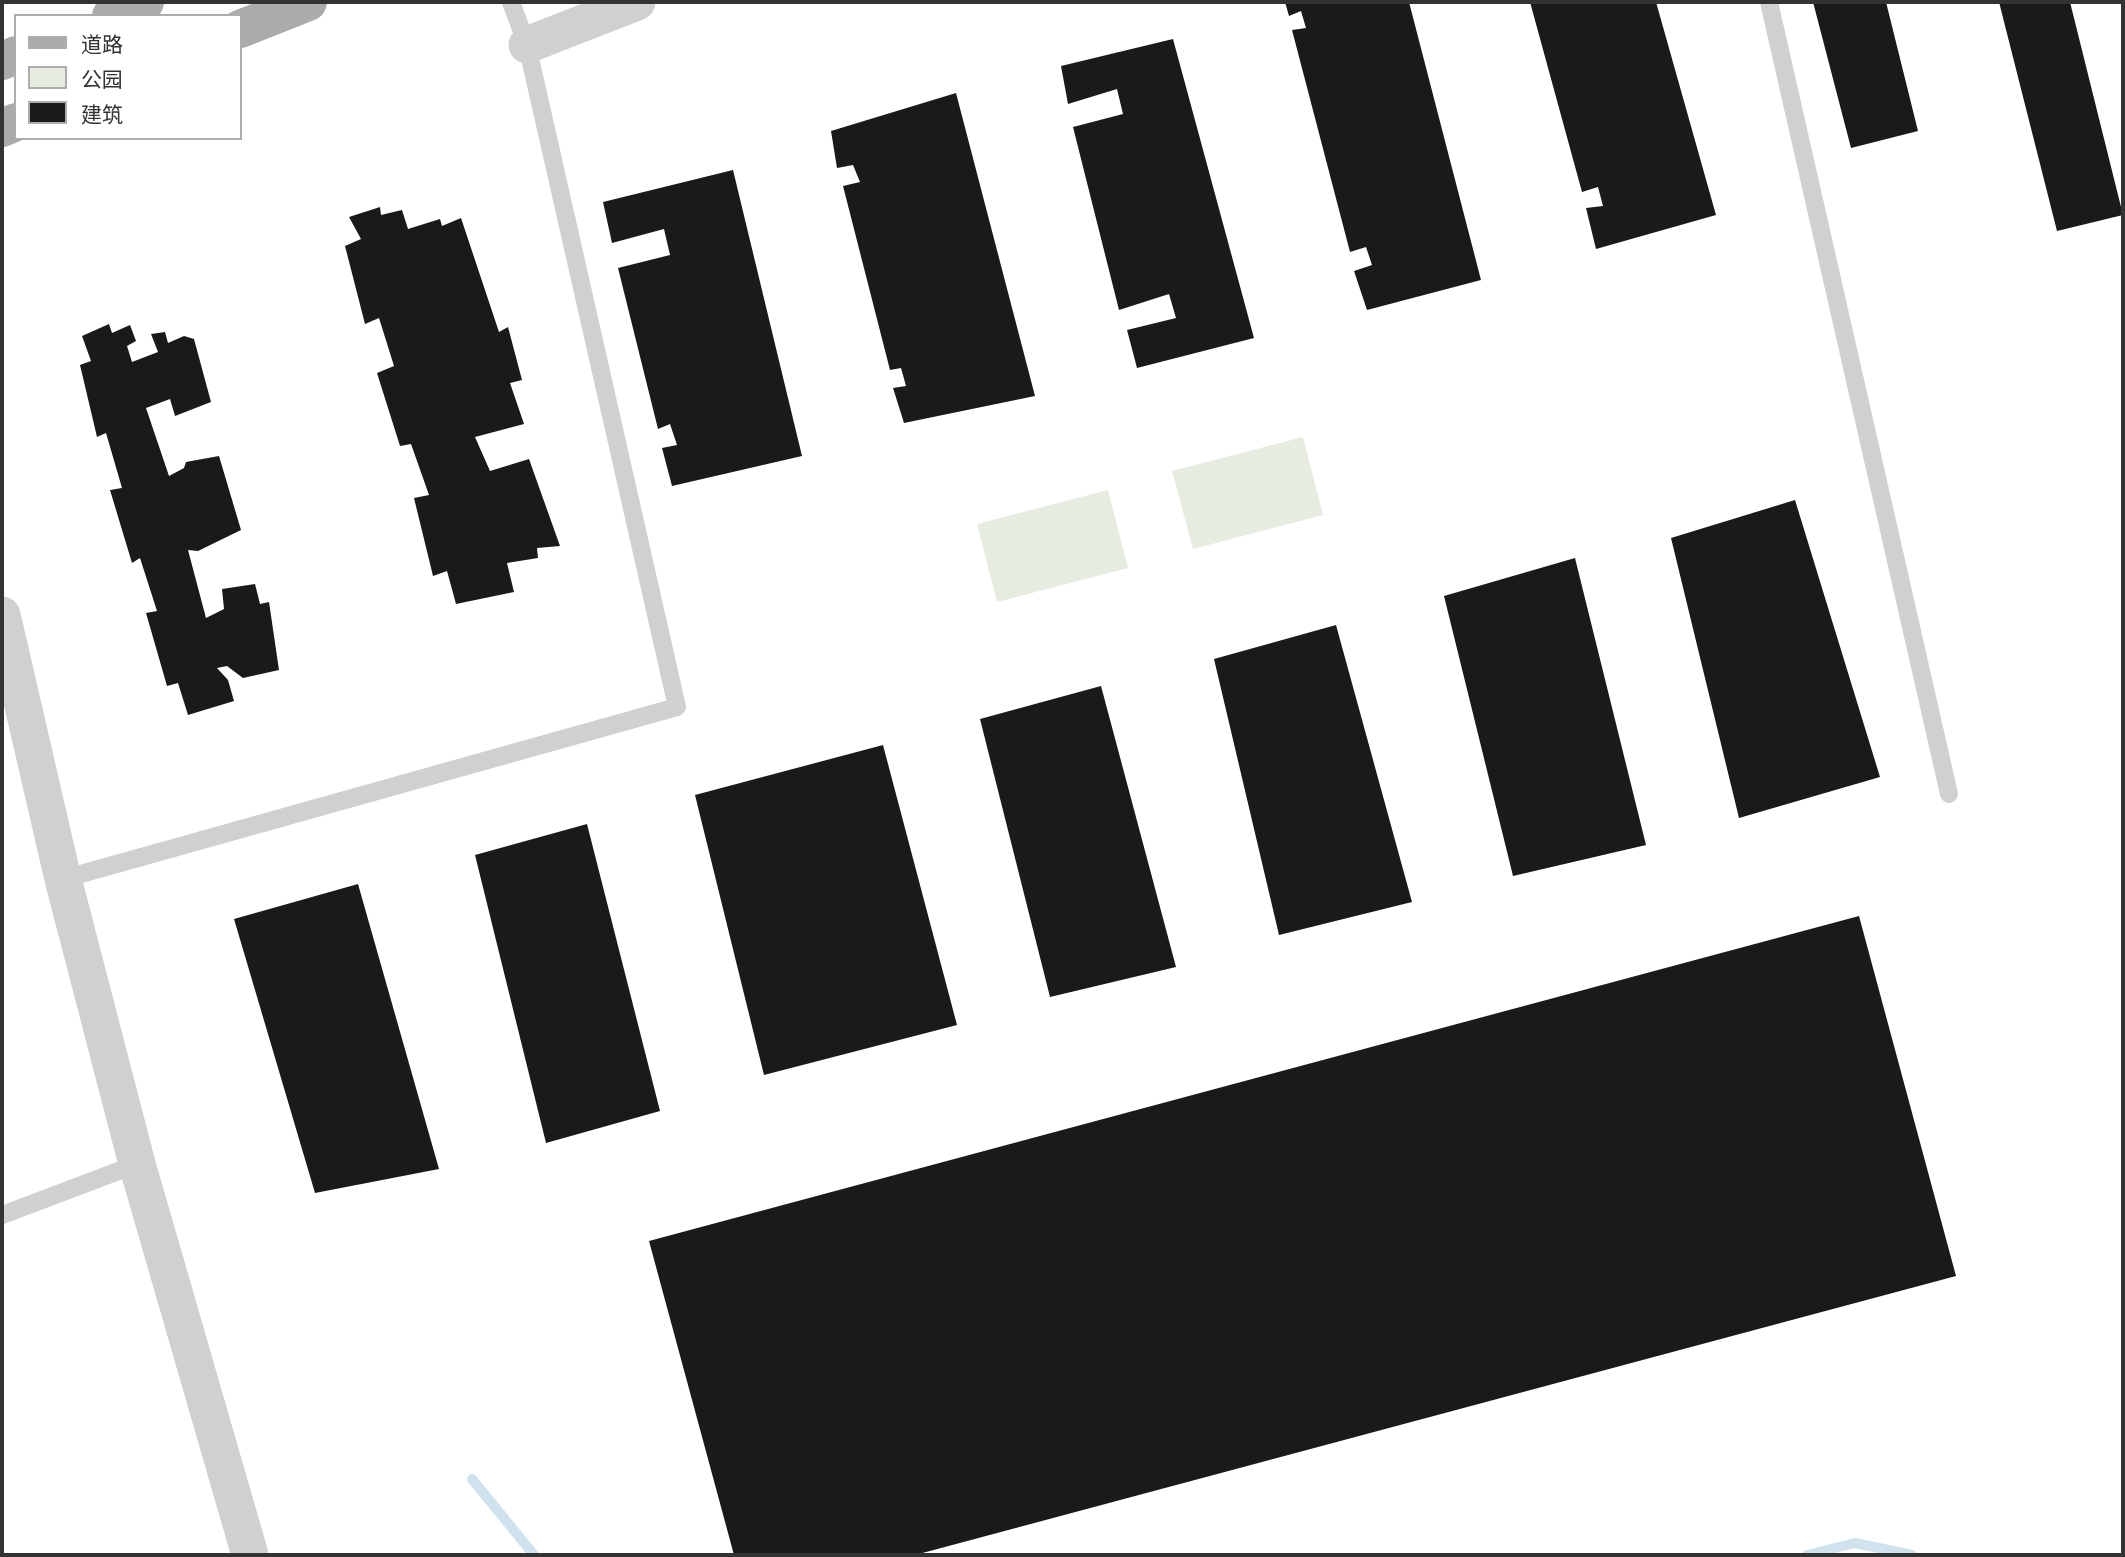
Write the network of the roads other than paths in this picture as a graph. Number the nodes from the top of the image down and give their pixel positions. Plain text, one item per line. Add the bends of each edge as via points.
1 (145, 2) edge
2 (308, 2) edge
3 (511, 2) edge
4 (637, 2) edge
5 (1769, 2) edge
6 (116, 14) edge
7 (242, 28) edge
8 (527, 45) junction
9 (2, 615) edge
10 (1949, 794) dead end
11 (63, 879) junction
12 (137, 1164) junction
13 (2, 1215) edge
14 (250, 1555) edge

1 - 6 main road
2 - 7 main road
3 - 8 lane
4 - 8 street
5 - 10 lane
8 - 11 lane via 677,708
9 - 11 street
11 - 12 street
12 - 13 lane
12 - 14 street

